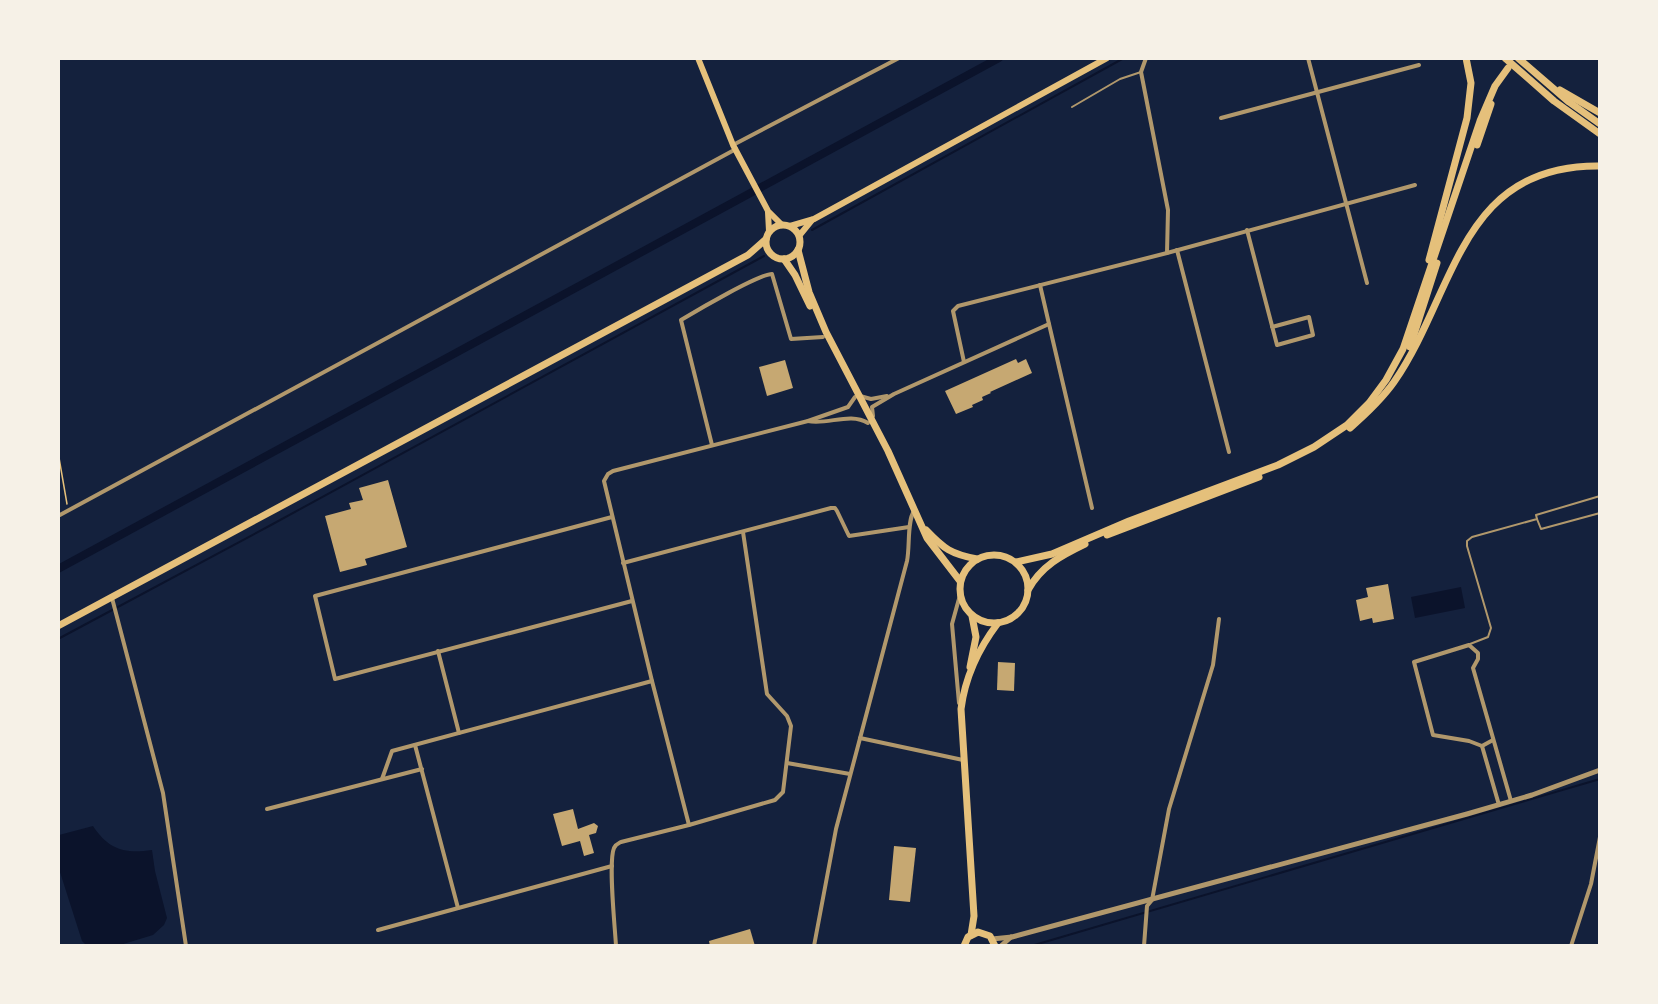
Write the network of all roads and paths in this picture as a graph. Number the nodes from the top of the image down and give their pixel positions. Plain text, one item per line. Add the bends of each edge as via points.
1 (698, 58) edge
2 (899, 58) edge
3 (1107, 58) edge
4 (1146, 58) edge
5 (1308, 58) edge
6 (1467, 58) edge
7 (1505, 58) edge
8 (1518, 58) edge
9 (1419, 65) dead end
10 (1141, 72) junction
11 (1536, 74) junction
12 (1317, 92) junction
13 (1072, 107) dead end
14 (1599, 113) edge
15 (1221, 118) dead end
16 (1599, 124) edge
17 (1599, 134) edge
18 (734, 147) junction
19 (1599, 166) edge
20 (1415, 185) dead end
21 (1346, 203) junction
22 (767, 209) junction
23 (814, 219) junction
24 (786, 225) junction
25 (1247, 230) junction
26 (770, 231) junction
27 (799, 236) junction
28 (766, 239) junction
29 (798, 250) junction
30 (1177, 250) junction
31 (768, 251) junction
32 (1167, 253) junction
33 (748, 255) junction
34 (784, 259) junction
35 (1367, 283) dead end
36 (1040, 285) junction
37 (1049, 324) junction
38 (1272, 327) junction
39 (1410, 327) junction
40 (823, 337) junction
41 (964, 362) junction
42 (1399, 374) junction
43 (894, 394) junction
44 (857, 396) junction
45 (808, 421) junction
46 (868, 423) junction
47 (882, 439) junction
48 (712, 445) junction
49 (58, 452) edge
50 (1229, 452) dead end
51 (898, 478) junction
52 (1599, 496) edge
53 (1092, 508) dead end
54 (914, 510) junction
55 (68, 511) junction
56 (1599, 513) edge
57 (58, 516) edge
58 (612, 517) junction
59 (1537, 519) junction
60 (923, 526) junction
61 (909, 527) junction
62 (743, 532) junction
63 (977, 559) junction
64 (1016, 562) junction
65 (623, 563) junction
66 (960, 581) junction
67 (1028, 590) junction
68 (960, 595) junction
69 (112, 597) junction
70 (632, 601) junction
71 (971, 615) junction
72 (1219, 619) dead end
73 (998, 623) junction
74 (58, 626) edge
75 (1469, 645) junction
76 (438, 651) junction
77 (968, 678) junction
78 (652, 681) junction
79 (961, 709) junction
80 (459, 733) junction
81 (860, 738) junction
82 (1494, 740) junction
83 (415, 745) junction
84 (1482, 746) junction
85 (963, 760) junction
86 (787, 763) junction
87 (422, 769) junction
88 (1599, 770) edge
89 (850, 774) junction
90 (382, 780) junction
91 (1511, 801) junction
92 (1499, 805) junction
93 (267, 809) dead end
94 (689, 825) junction
95 (1599, 837) edge
96 (612, 867) junction
97 (1152, 900) junction
98 (458, 908) junction
99 (974, 916) junction
100 (378, 930) dead end
101 (982, 932) junction
102 (971, 935) junction
103 (1012, 937) junction
104 (994, 942) edge
105 (186, 945) edge
106 (616, 945) edge
107 (814, 945) edge
108 (963, 945) edge
109 (1000, 945) edge
110 (1144, 945) edge
111 (1571, 945) edge

1 - 18 main road
2 - 18 street
3 - 23 main road
4 - 10 street
5 - 12 street
6 - 39 main road via 1470,104
7 - 17 main road
8 - 11 main road
9 - 12 street
10 - 13 lane via 1120,79
10 - 32 street via 1168,210
11 - 14 main road
11 - 16 main road
12 - 15 street
12 - 21 street
18 - 22 main road
18 - 55 street
19 - 42 main road via 1566,168 1536,177 1487,212 1462,246
20 - 21 street
21 - 25 street
21 - 35 street
22 - 24 main road
22 - 26 main road
23 - 24 main road
23 - 27 main road
24 - 26 main road
24 - 27 main road
25 - 30 street
25 - 38 street
26 - 28 main road
27 - 29 main road
28 - 31 main road
28 - 33 main road
29 - 34 main road
29 - 44 main road via 819,317
30 - 32 street
30 - 50 street
31 - 33 main road
31 - 34 main road
32 - 36 street
33 - 69 main road
34 - 40 main road
36 - 37 street
36 - 41 street via 958,306 953,311
37 - 41 street
37 - 53 street
38 - 38 street via 1309,317 1313,335 1277,345
39 - 42 main road via 1480,121 1495,86 1509,69 1492,103
39 - 64 main road via 1397,361 1380,389 1353,419 1321,443 1285,462 1129,520 1052,554
40 - 44 main road
40 - 48 street via 791,339 774,276 769,274 681,320
41 - 43 street
42 - 67 main road via 1361,418 1313,453 1083,544 1042,570
43 - 44 street via 873,399
43 - 47 street via 871,408
44 - 45 street via 848,407
44 - 46 main road
44 - 47 main road
45 - 46 street via 858,418
45 - 48 street
46 - 51 main road
47 - 51 main road
48 - 58 street via 610,472 604,485
49 - 55 path
51 - 54 main road
52 - 59 lane via 1536,515
54 - 60 main road
54 - 61 street
55 - 57 street
56 - 59 lane via 1540,529
58 - 65 street
58 - 76 street via 315,596 334,679
59 - 75 lane via 1467,541 1491,628 1488,637
60 - 63 main road via 949,552
60 - 66 main road via 931,545
61 - 62 street via 849,536 835,508
61 - 81 street via 907,561
62 - 65 street
62 - 86 street via 767,694 791,726
63 - 64 main road via 996,555
63 - 66 main road
64 - 67 main road via 1026,575
65 - 70 street
66 - 68 main road
67 - 73 main road via 1021,610
68 - 71 main road
68 - 79 street via 952,624
69 - 74 main road
69 - 105 street via 161,785
70 - 76 street
70 - 78 street
71 - 73 main road via 984,622
71 - 77 main road via 976,637
72 - 97 street via 1213,665 1169,809
73 - 77 main road
75 - 82 street via 1478,653 1473,668
75 - 84 street via 1414,662 1432,735
76 - 80 street
77 - 79 main road
78 - 80 street
78 - 94 street
79 - 85 main road
80 - 83 street
81 - 85 street
81 - 89 street
82 - 84 street
82 - 91 street
83 - 87 street
83 - 90 street via 392,751
84 - 92 street
85 - 99 main road
86 - 89 street
86 - 94 street via 783,792 778,798
87 - 90 street
87 - 98 street
88 - 91 street
89 - 107 street
90 - 93 street
91 - 92 street
92 - 97 street
94 - 96 street via 617,843
95 - 111 street via 1591,884
96 - 98 street
96 - 106 street
97 - 103 street
97 - 110 street via 1146,906
98 - 100 street
99 - 101 main road
99 - 102 main road
101 - 102 main road
101 - 104 main road
102 - 108 main road
103 - 104 street
103 - 109 street

